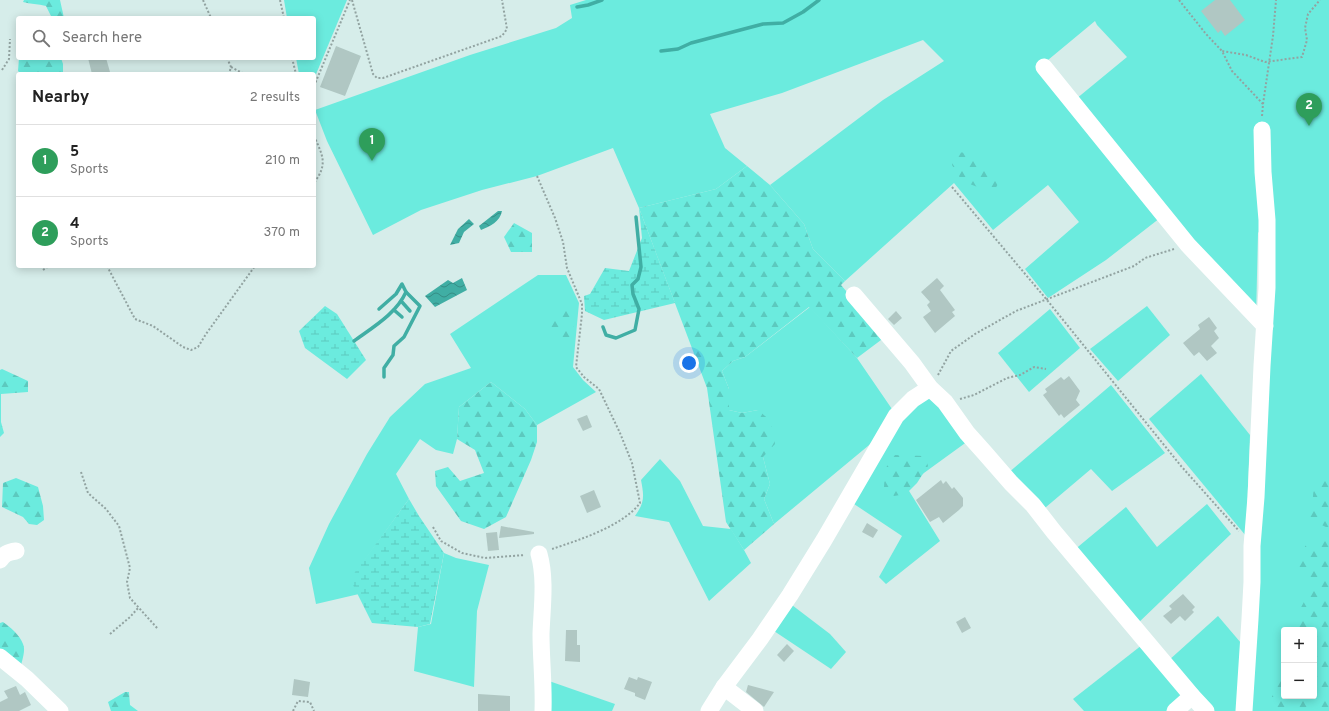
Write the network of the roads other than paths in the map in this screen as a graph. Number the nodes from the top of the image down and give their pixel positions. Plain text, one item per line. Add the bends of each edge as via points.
1 (1044, 67) dead end
2 (1262, 130) road end
3 (854, 295) dead end
4 (1265, 326) junction
5 (930, 388) junction
6 (16, 551) dead end
7 (540, 554) road end
8 (0, 560) edge
9 (0, 657) edge
10 (724, 687) junction
11 (1192, 696) junction
12 (60, 711) edge
13 (543, 711) edge
14 (709, 711) edge
15 (755, 711) edge
16 (1175, 711) edge
17 (1206, 711) edge
18 (1244, 711) edge

1 - 4 street via 1188,245
2 - 4 street via 1267,220
3 - 5 street via 912,362
4 - 18 street
5 - 10 street via 913,399 896,416 790,595
5 - 11 street via 945,402 984,452 1033,505
6 - 8 street via 8,552
7 - 13 street
9 - 12 street
10 - 14 street
10 - 15 street
11 - 16 street
11 - 17 street

